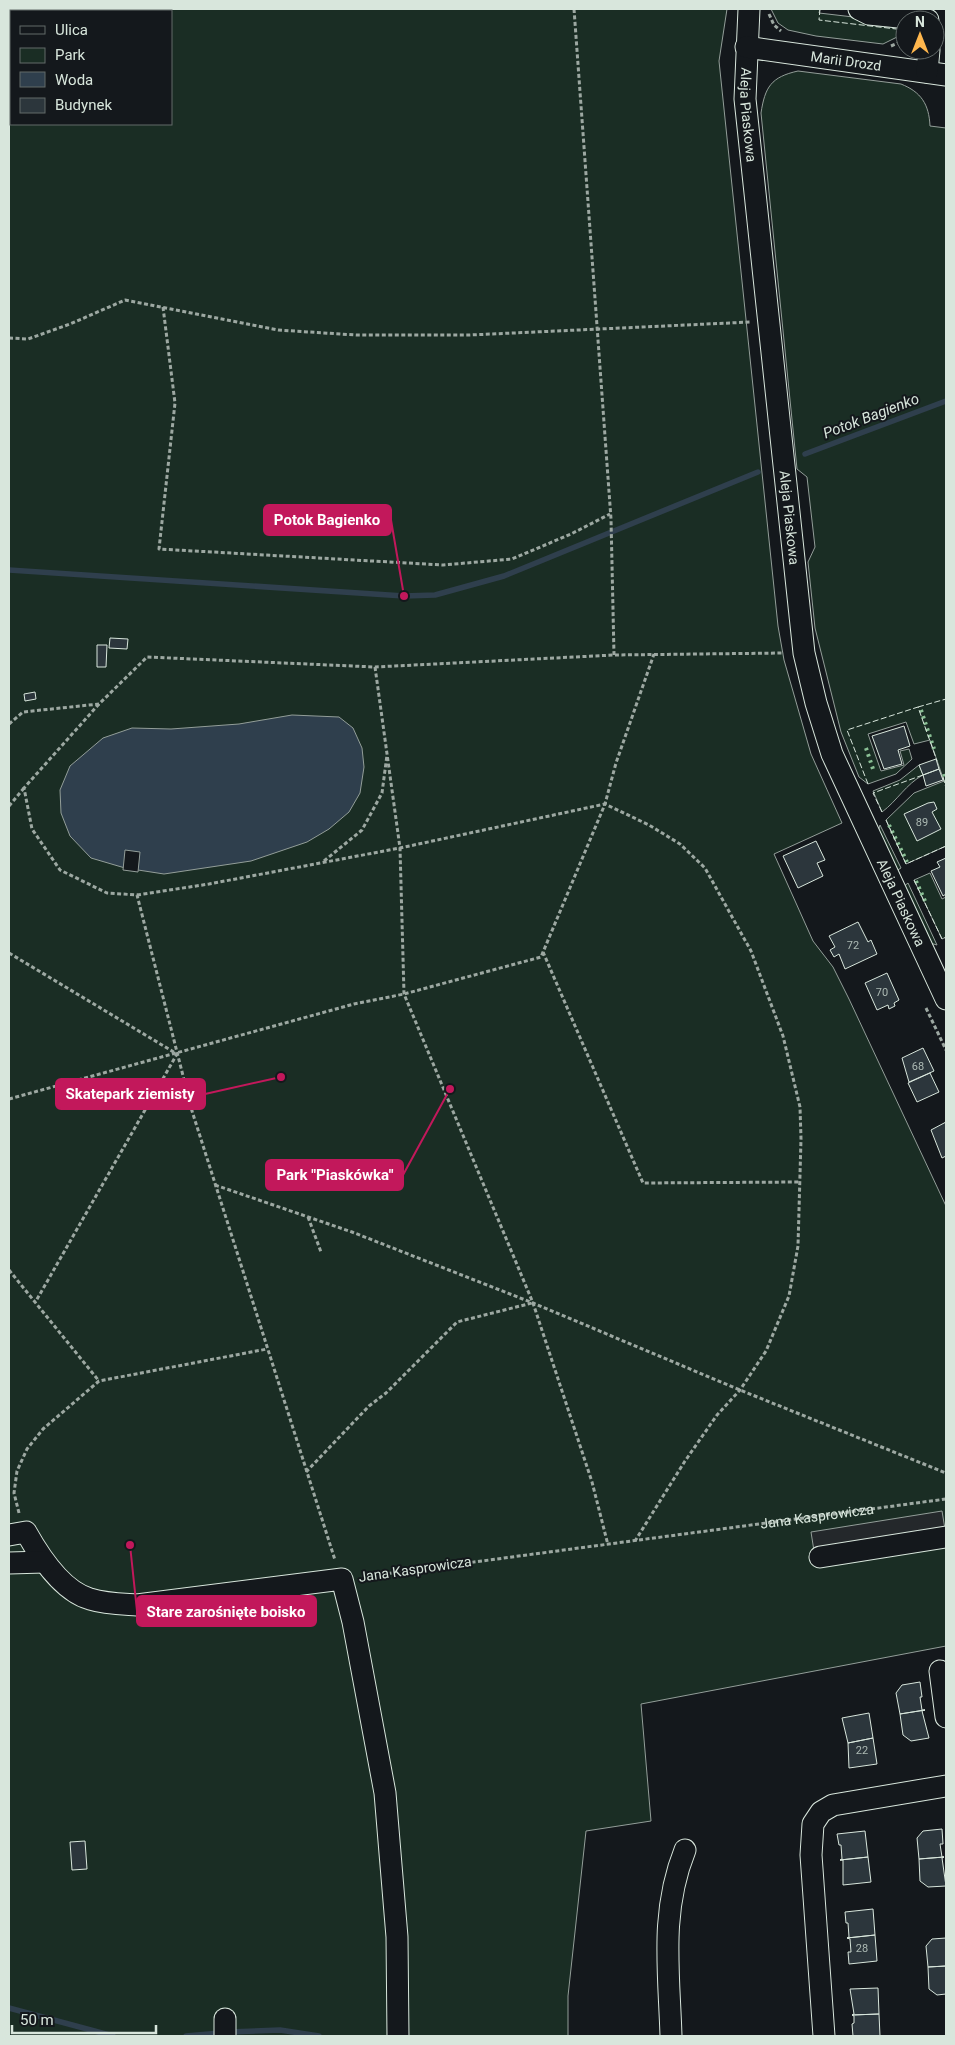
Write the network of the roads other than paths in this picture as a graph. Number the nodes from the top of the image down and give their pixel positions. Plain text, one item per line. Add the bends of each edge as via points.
1 (748, 9) edge
2 (859, 9) edge
3 (895, 17) edge
4 (746, 47) junction
5 (932, 60) edge
6 (937, 74) edge
7 (946, 999) edge
8 (18, 1534) edge
9 (946, 1537) edge
10 (820, 1557) dead end
11 (9, 1562) edge
12 (48, 1566) junction
13 (940, 1671) dead end
14 (946, 1717) edge
15 (946, 1786) edge
16 (685, 1850) dead end
17 (398, 2036) edge
18 (671, 2036) edge
19 (824, 2036) edge

1 - 4 street, Aleja Piaskowa
2 - 3 street via 869,14
4 - 6 street, Marii Drozd
4 - 7 street, Aleja Piaskowa via 745,99 804,653 832,754
5 - 6 street
8 - 12 street
9 - 10 street
11 - 12 street
12 - 17 street, Jana Kasprowicza via 67,1585 88,1599 129,1604 342,1580 385,1793 397,1937
13 - 14 street
15 - 19 street via 833,1805 821,1812 813,1824 811,1855
16 - 18 street via 670,1901 667,1929

